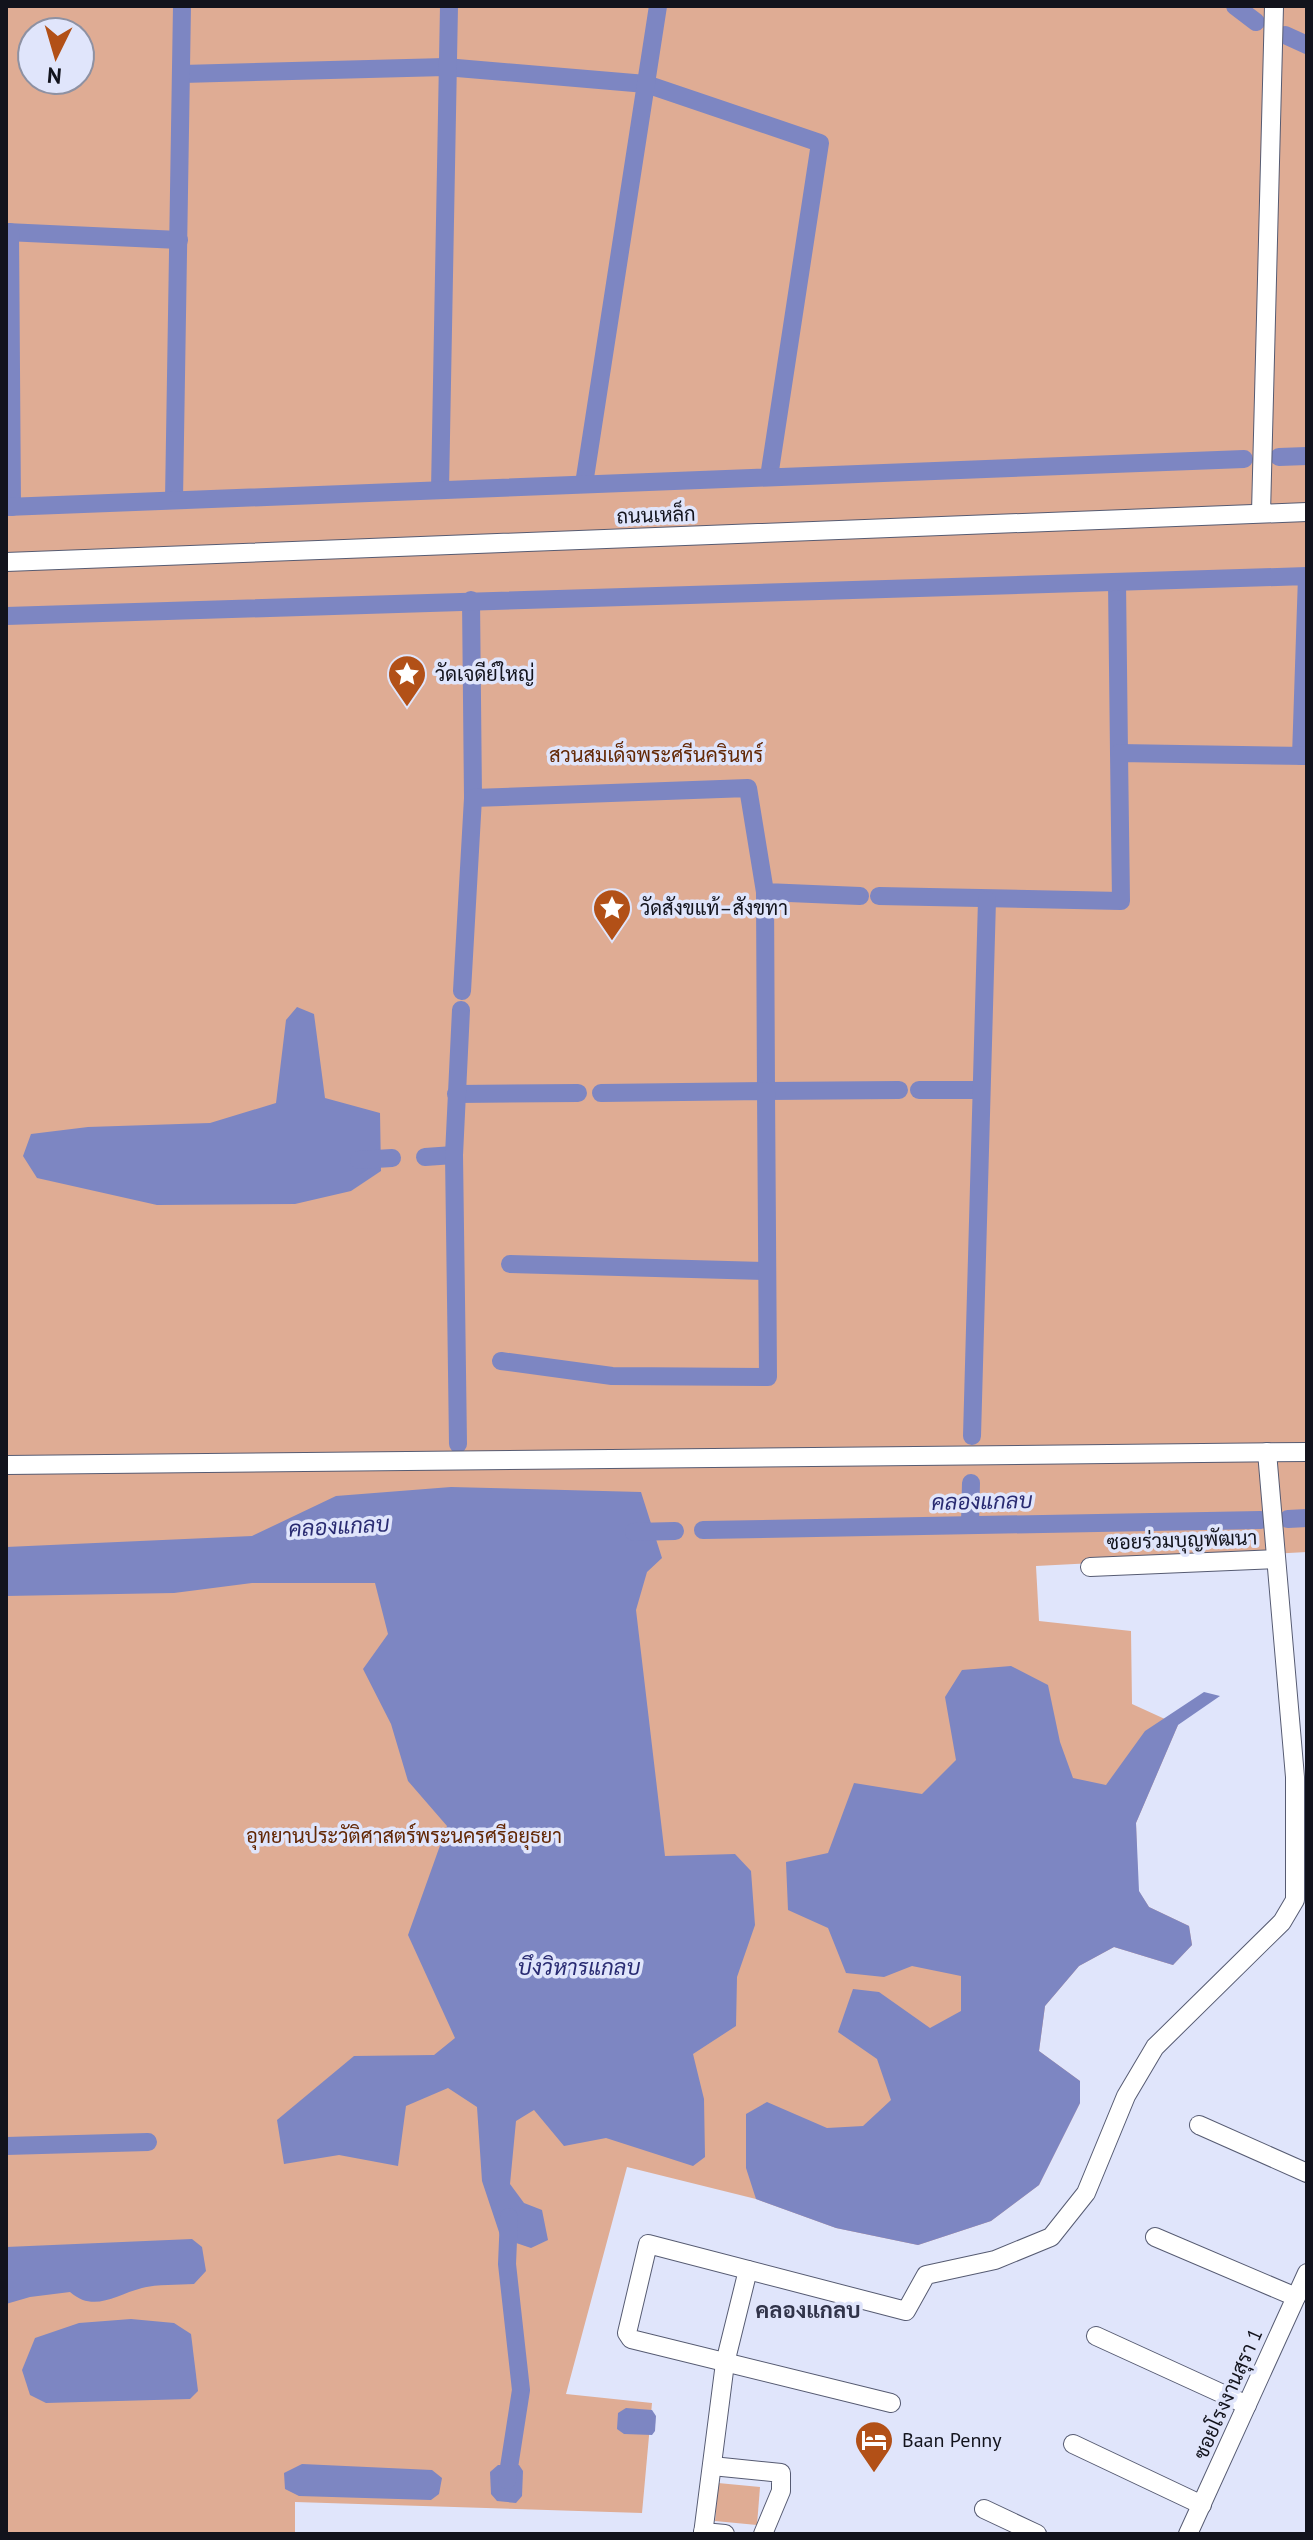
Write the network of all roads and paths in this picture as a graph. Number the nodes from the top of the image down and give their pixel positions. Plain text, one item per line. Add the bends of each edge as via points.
1 (1274, 6) edge
2 (1307, 512) edge
3 (1261, 513) junction
4 (6, 562) edge
5 (1267, 1452) junction
6 (1307, 1452) edge
7 (6, 1465) edge
8 (1276, 1559) junction
9 (1090, 1567) dead end
10 (1199, 2125) dead end
11 (1307, 2173) edge
12 (1155, 2237) dead end
13 (748, 2270) junction
14 (1307, 2273) edge
15 (1296, 2297) junction
16 (1096, 2336) dead end
17 (725, 2363) junction
18 (891, 2403) dead end
19 (1247, 2405) junction
20 (1073, 2444) dead end
21 (712, 2466) junction
22 (1202, 2505) junction
23 (984, 2509) dead end
24 (703, 2533) edge
25 (725, 2534) edge
26 (763, 2534) edge
27 (1037, 2534) edge
28 (1188, 2534) edge

1 - 3 street
2 - 3 street, ถนนเหล็ก
3 - 4 street, ถนนเหล็ก
5 - 6 street
5 - 7 street
5 - 8 street
8 - 9 street, ซอยร่วมบุญพัฒนา
8 - 13 street via 1295,1777 1295,1900 1282,1922 1155,2047 1070,2215 1051,2237 1024,2251 926,2275 906,2311
10 - 11 street
12 - 15 street
13 - 17 street
13 - 17 street via 648,2244 628,2337
14 - 15 street, ซอยโรงงานสุรา 1
15 - 19 street, ซอยโรงงานสุรา 1
16 - 19 street
17 - 18 street
17 - 21 street
19 - 22 street, ซอยโรงงานสุรา 1
20 - 22 street
21 - 24 street
21 - 26 street via 781,2473 781,2491
22 - 28 street, ซอยโรงงานสุรา 1
23 - 27 street
24 - 25 street

